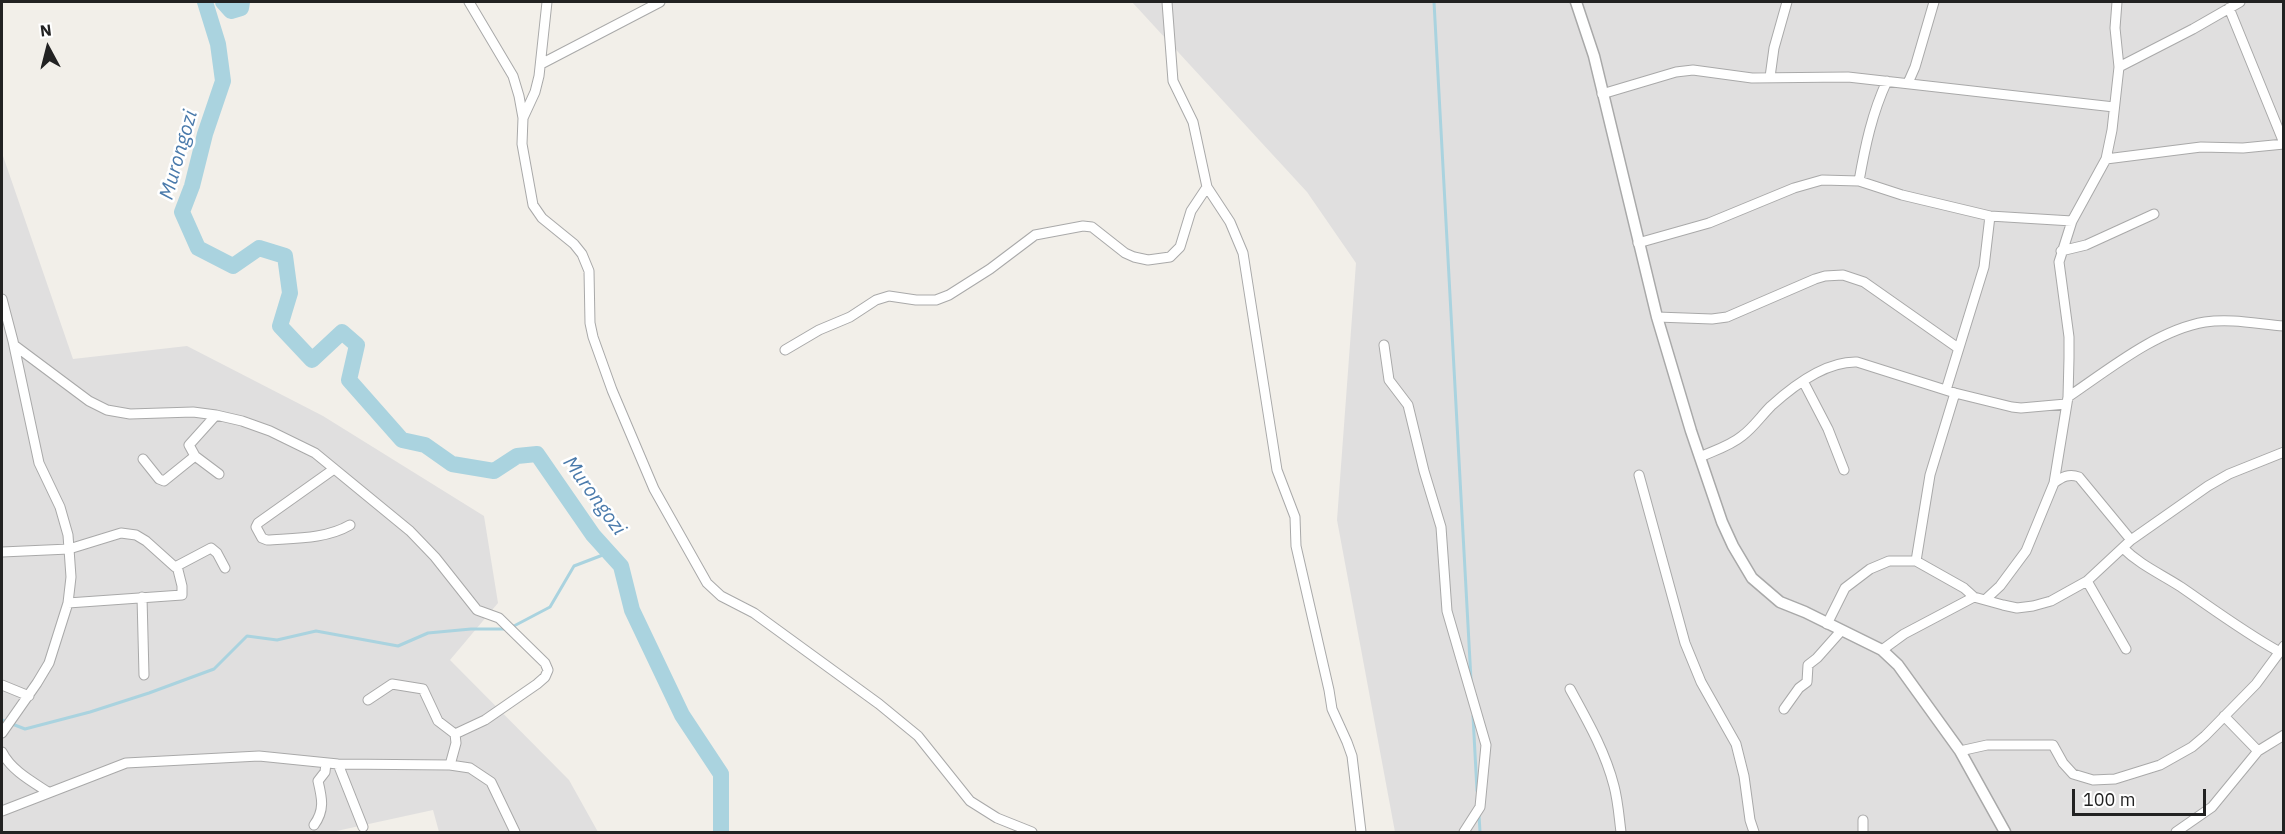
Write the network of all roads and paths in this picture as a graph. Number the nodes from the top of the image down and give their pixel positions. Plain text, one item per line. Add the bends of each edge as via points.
1 (469, 2) edge
2 (548, 2) edge
3 (660, 2) edge
4 (1167, 2) edge
5 (1576, 2) edge
6 (1787, 2) edge
7 (1934, 2) edge
8 (2117, 2) edge
9 (2240, 2) edge
10 (2229, 8) junction
11 (541, 64) junction
12 (2119, 67) junction
13 (1770, 77) junction
14 (1887, 81) junction
15 (1908, 83) junction
16 (1602, 94) junction
17 (2114, 107) junction
18 (523, 118) junction
19 (2283, 143) edge
20 (2106, 159) junction
21 (1859, 182) junction
22 (1207, 187) junction
23 (2154, 214) dead end
24 (1990, 216) junction
25 (2072, 221) junction
26 (1638, 243) junction
27 (2061, 251) junction
28 (2, 299) edge
29 (1657, 317) junction
30 (2283, 326) edge
31 (14, 345) junction
32 (1384, 345) dead end
33 (1958, 348) junction
34 (785, 350) dead end
35 (1803, 381) junction
36 (1950, 391) junction
37 (2067, 400) junction
38 (216, 415) junction
39 (2283, 452) edge
40 (195, 456) junction
41 (1700, 457) junction
42 (143, 459) dead end
43 (334, 469) junction
44 (1844, 470) dead end
45 (219, 474) dead end
46 (1640, 475) dead end
47 (2054, 483) junction
48 (350, 525) dead end
49 (2131, 540) junction
50 (2123, 548) junction
51 (69, 549) junction
52 (2, 552) edge
53 (1916, 561) junction
54 (177, 566) junction
55 (225, 568) dead end
56 (2087, 581) junction
57 (142, 597) junction
58 (1974, 597) junction
59 (1986, 599) junction
60 (68, 603) junction
61 (1827, 624) junction
62 (1841, 631) junction
63 (2126, 649) dead end
64 (2281, 649) edge
65 (1882, 650) junction
66 (144, 675) dead end
67 (2, 685) edge
68 (1570, 689) dead end
69 (29, 696) junction
70 (368, 700) dead end
71 (1784, 709) dead end
72 (2224, 716) junction
73 (5, 727) edge
74 (455, 734) junction
75 (2283, 735) edge
76 (1960, 751) junction
77 (2, 752) edge
78 (2258, 752) junction
79 (326, 763) junction
80 (338, 764) junction
81 (450, 765) junction
82 (48, 792) junction
83 (2, 811) edge
84 (1863, 820) dead end
85 (314, 825) dead end
86 (363, 827) dead end
87 (515, 832) edge
88 (1032, 832) edge
89 (1361, 832) edge
90 (1464, 832) edge
91 (1621, 832) edge
92 (1754, 832) edge
93 (1863, 832) edge
94 (2005, 832) edge
95 (2176, 832) edge

1 - 18 street via 513,76
2 - 11 street
3 - 11 street
4 - 22 street via 1173,81 1193,122
5 - 16 street
6 - 13 street
7 - 15 street
8 - 12 street
9 - 10 street
10 - 12 street
10 - 19 street
11 - 18 street via 535,92
12 - 17 street
13 - 14 street via 1831,76
13 - 16 street via 1676,72
14 - 15 street
14 - 21 street via 1872,121
15 - 17 street
16 - 26 street
17 - 20 street
18 - 88 street via 522,144 533,205 582,254 589,271 593,337 612,390 654,489 707,583 887,710 918,736 970,801 997,818
19 - 20 street via 2243,148 2201,147
20 - 25 street
21 - 24 street
21 - 26 street via 1822,180 1709,223
22 - 34 street via 1191,211 1180,247 1170,257 1134,258 1092,227 1035,235 949,295 936,300 890,296 876,300
22 - 89 street via 1230,222 1243,253 1276,470 1295,517 1296,546 1332,709 1352,756
23 - 27 street
24 - 25 street
24 - 33 street via 1984,267
25 - 27 street
26 - 29 street
27 - 37 street via 2059,272 2069,337
28 - 31 street
29 - 33 street via 1727,317 1815,279 1843,275 1864,282
29 - 41 street
30 - 37 street via 2220,321 2184,327 2163,336
31 - 38 street via 107,410
31 - 51 street via 39,463 60,507
32 - 90 street via 1389,380 1408,405 1441,527 1447,611 1486,745 1480,807
33 - 36 street
35 - 36 street via 1839,364 1857,362
35 - 41 street via 1740,438
35 - 44 street
36 - 37 street via 2021,408
36 - 53 street via 1930,475
37 - 47 street
38 - 40 street via 189,445
38 - 43 street via 278,435 315,453
39 - 49 street via 2222,478
40 - 42 street via 164,481
40 - 45 street
41 - 61 street via 1722,522 1752,578 1780,602
43 - 48 street via 256,527 267,540 341,531
43 - 74 street via 410,531 477,610 499,618 546,663 548,670 537,684 485,720
46 - 92 street via 1685,643 1701,682 1736,744
47 - 49 street via 2063,477 2079,477
47 - 59 street via 2026,551 2001,586
49 - 50 street
50 - 56 street
50 - 64 street via 2142,565 2249,634
51 - 52 street
51 - 54 street via 110,535 136,535 170,565
51 - 60 street
53 - 58 street
53 - 61 street via 1889,561 1858,577 1845,588
54 - 55 street via 211,548
54 - 57 street via 182,595
56 - 59 street via 2064,596 2033,606 2017,608
56 - 63 street
57 - 60 street
57 - 66 street
58 - 59 street
58 - 65 street
60 - 69 street via 49,663
61 - 62 street
62 - 65 street
62 - 71 street via 1808,665 1807,682
64 - 72 street via 2268,669
65 - 76 street via 1911,680
67 - 69 street
68 - 91 street via 1609,766
69 - 73 street
70 - 74 street via 392,684 423,689 438,721
72 - 76 street via 2192,747 2169,760 2106,781 2073,774 2054,745 1988,745
72 - 78 street
74 - 81 street
75 - 78 street
76 - 94 street
77 - 82 street via 21,774
78 - 95 street via 2212,807
79 - 80 street
79 - 82 street via 259,756 126,763
79 - 85 street via 318,781 323,808
80 - 81 street
80 - 86 street
81 - 87 street via 470,768 491,782
82 - 83 street
84 - 93 street

